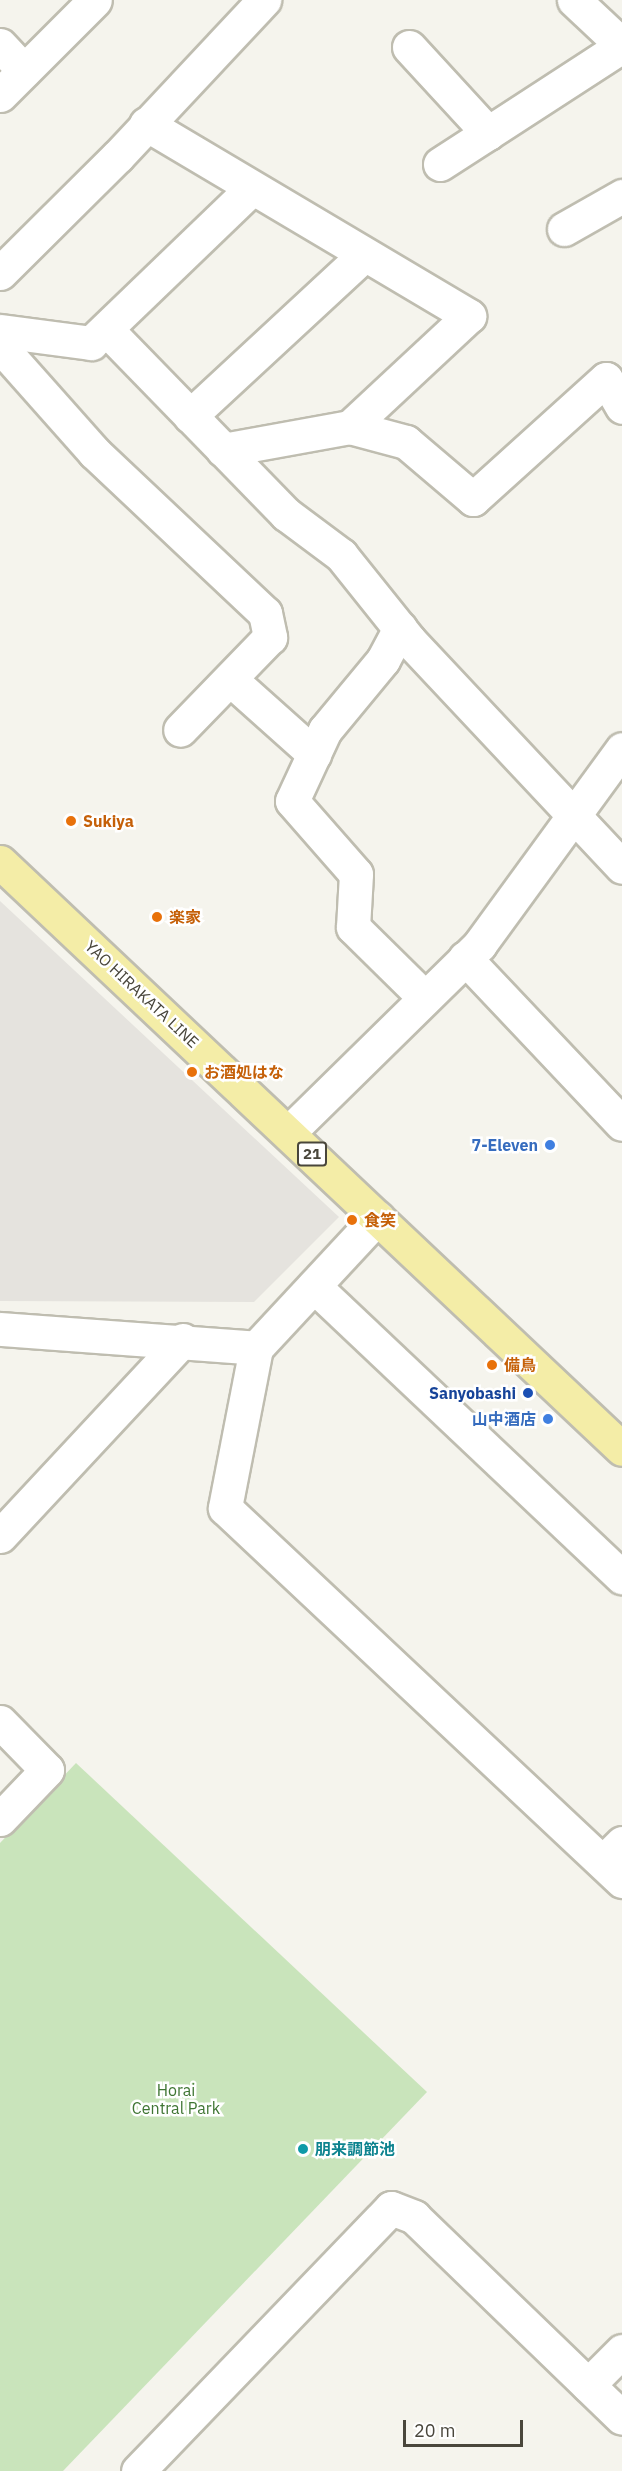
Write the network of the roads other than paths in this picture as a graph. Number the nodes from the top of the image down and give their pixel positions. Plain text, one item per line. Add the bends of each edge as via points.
1 (95, 0) edge
2 (264, 0) edge
3 (574, 0) edge
4 (0, 45) edge
5 (622, 45) edge
6 (409, 47) dead end
7 (24, 71) junction
8 (0, 95) edge
9 (146, 124) junction
10 (488, 133) junction
11 (440, 164) dead end
12 (251, 189) junction
13 (622, 196) edge
14 (564, 228) dead end
15 (363, 256) junction
16 (0, 273) edge
17 (107, 330) junction
18 (0, 331) edge
19 (0, 346) edge
20 (622, 407) edge
21 (190, 416) junction
22 (350, 427) junction
23 (223, 450) junction
24 (400, 628) junction
25 (230, 679) junction
26 (180, 730) dead end
27 (622, 750) edge
28 (314, 754) junction
29 (573, 816) junction
30 (0, 862) edge
31 (622, 867) edge
32 (465, 958) junction
33 (425, 998) junction
34 (622, 1124) edge
35 (289, 1132) junction
36 (377, 1218) junction
37 (314, 1286) junction
38 (0, 1329) edge
39 (183, 1340) junction
40 (256, 1348) junction
41 (622, 1449) edge
42 (0, 1536) edge
43 (622, 1577) edge
44 (0, 1722) edge
45 (0, 1819) edge
46 (616, 1862) edge
47 (622, 2351) edge
48 (588, 2385) junction
49 (622, 2418) edge
50 (138, 2471) edge

1 - 7 street
2 - 9 street
3 - 5 street
4 - 7 street
5 - 10 street
6 - 10 street
7 - 8 street
9 - 12 street
9 - 16 street
10 - 11 street
12 - 15 street
12 - 17 street
13 - 14 street
15 - 21 street
15 - 22 street via 416,282 469,316
17 - 18 street via 91,343
17 - 21 street
19 - 25 street via 94,452 265,613 270,637
20 - 22 street via 606,379 473,499 406,442
21 - 23 street
22 - 23 street
23 - 24 street via 286,514 341,555
24 - 28 street via 383,660 325,730
24 - 29 street
25 - 26 street
25 - 28 street
27 - 29 street
28 - 33 street via 292,801 356,874 353,927
29 - 31 street
29 - 32 street via 480,944
30 - 35 main road, YAO HIRAKATA LINE / 21
32 - 33 street
32 - 34 street
33 - 35 street
35 - 36 main road, YAO HIRAKATA LINE / 21
36 - 37 street
36 - 41 main road, YAO HIRAKATA LINE / 21
37 - 40 street
37 - 43 street
38 - 39 street
39 - 40 street
39 - 42 street
40 - 46 street via 225,1508
44 - 45 street via 47,1770
47 - 48 street
48 - 49 street
48 - 50 street via 414,2217 391,2208

